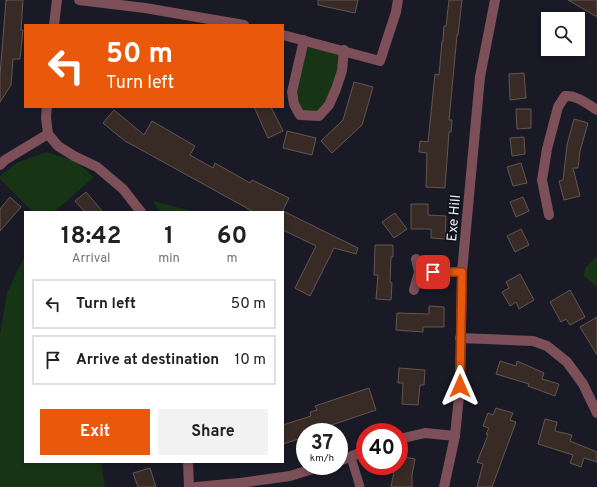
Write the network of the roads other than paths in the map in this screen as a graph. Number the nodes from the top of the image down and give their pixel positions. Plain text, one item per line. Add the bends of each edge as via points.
1 (57, 0) edge
2 (79, 0) edge
3 (398, 0) edge
4 (495, 0) edge
5 (54, 24) edge
6 (238, 24) edge
7 (284, 35) edge
8 (304, 40) junction
9 (344, 50) junction
10 (47, 108) edge
11 (597, 110) edge
12 (48, 134) junction
13 (0, 165) edge
14 (140, 211) edge
15 (549, 215) dead end
16 (416, 259) dead end
17 (418, 272) junction
18 (462, 272) junction
19 (414, 290) dead end
20 (460, 338) junction
21 (597, 413) edge
22 (408, 436) edge
23 (455, 436) junction
24 (356, 455) edge
25 (351, 457) junction
26 (348, 458) edge
27 (188, 463) edge
28 (296, 474) edge
29 (189, 487) edge
30 (196, 487) edge
31 (360, 487) edge
32 (444, 487) edge

1 - 5 street
2 - 6 street
3 - 9 street via 380,61
4 - 18 street, Exe Hill via 480,77
7 - 8 street
8 - 9 street
8 - 9 street via 292,92 294,104 300,115 319,116 329,105 342,70
10 - 12 street
11 - 15 street via 570,95 565,96 558,107 542,180
12 - 13 street
12 - 14 street via 58,146 97,167 123,189
16 - 17 street
17 - 18 street
17 - 19 street
18 - 20 street, Exe Hill
20 - 21 street via 533,341 547,346 567,362 583,384
20 - 23 street, Exe Hill via 460,386
22 - 23 street via 425,433
23 - 32 street, Exe Hill
24 - 25 street
25 - 26 street
25 - 31 lane
27 - 29 street
28 - 30 street

